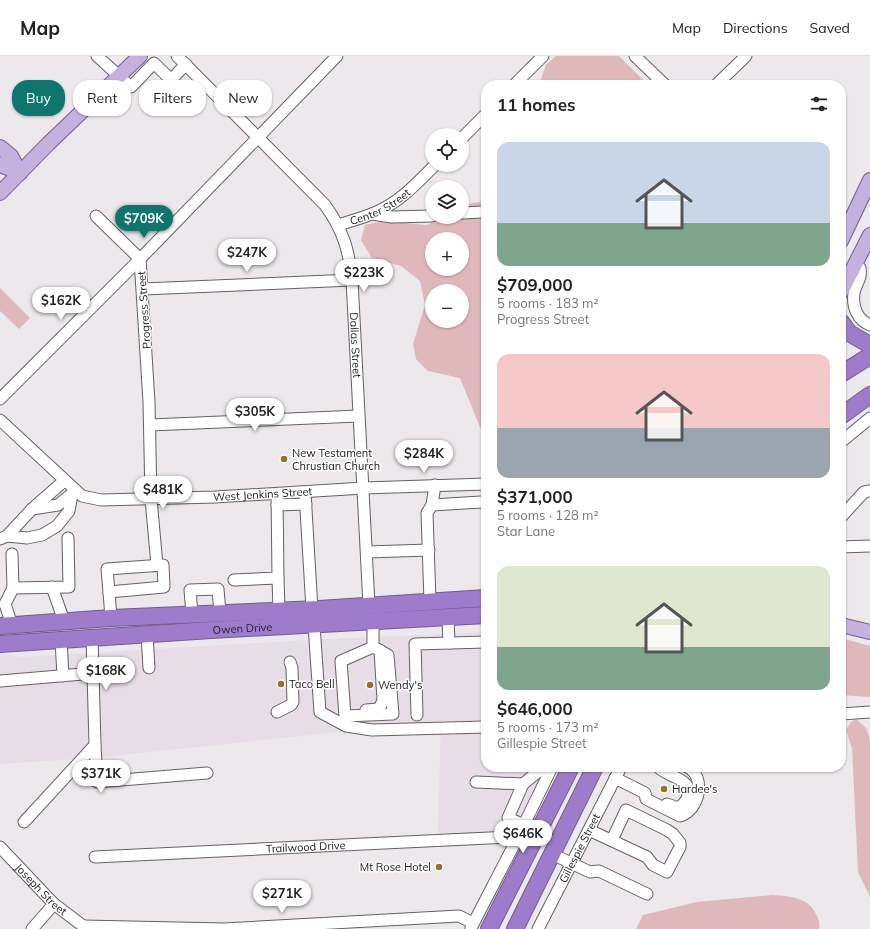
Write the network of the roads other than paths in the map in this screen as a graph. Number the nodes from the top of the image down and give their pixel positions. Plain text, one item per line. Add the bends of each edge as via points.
1 (97, 56) edge
2 (140, 56) edge
3 (177, 56) edge
4 (337, 56) edge
5 (543, 56) edge
6 (635, 56) edge
7 (746, 56) edge
8 (186, 64) junction
9 (120, 75) junction
10 (171, 80) joint
11 (519, 80) edge
12 (660, 80) edge
13 (721, 80) edge
14 (481, 119) edge
15 (469, 131) edge
16 (258, 138) junction
17 (0, 148) edge
18 (0, 164) edge
19 (428, 172) edge
20 (20, 173) junction
21 (870, 180) edge
22 (0, 193) edge
23 (481, 212) dead end
24 (469, 213) edge
25 (372, 214) junction
26 (96, 216) dead end
27 (425, 216) edge
28 (338, 224) junction
29 (846, 230) edge
30 (870, 235) edge
31 (140, 259) junction
32 (862, 268) edge
33 (352, 280) junction
34 (846, 286) edge
35 (143, 289) junction
36 (870, 325) edge
37 (846, 329) edge
38 (870, 345) edge
39 (870, 356) edge
40 (846, 371) edge
41 (870, 395) edge
42 (0, 400) edge
43 (846, 412) edge
44 (358, 416) junction
45 (870, 418) edge
46 (2, 425) edge
47 (150, 425) junction
48 (846, 438) edge
49 (64, 481) junction
50 (481, 484) edge
51 (435, 486) junction
52 (364, 488) junction
53 (74, 492) junction
54 (870, 492) edge
55 (306, 498) junction
56 (151, 499) junction
57 (277, 500) junction
58 (481, 503) edge
59 (432, 505) junction
60 (32, 509) junction
61 (846, 512) edge
62 (4, 537) edge
63 (68, 538) dead end
64 (870, 546) edge
65 (846, 547) edge
66 (429, 550) junction
67 (367, 552) junction
68 (12, 554) dead end
69 (157, 565) junction
70 (278, 578) junction
71 (234, 580) dead end
72 (52, 587) junction
73 (13, 588) junction
74 (0, 592) edge
75 (109, 592) junction
76 (481, 598) edge
77 (430, 602) junction
78 (5, 604) junction
79 (369, 605) junction
80 (312, 609) junction
81 (279, 610) junction
82 (220, 613) junction
83 (188, 615) junction
84 (481, 615) edge
85 (111, 618) junction
86 (448, 618) junction
87 (64, 621) junction
88 (373, 622) junction
89 (314, 625) junction
90 (6, 626) edge
91 (846, 626) edge
92 (241, 628) junction
93 (870, 632) edge
94 (147, 634) junction
95 (92, 637) junction
96 (61, 640) junction
97 (481, 642) edge
98 (449, 643) junction
99 (0, 644) edge
100 (377, 649) junction
101 (346, 659) junction
102 (290, 662) dead end
103 (149, 668) dead end
104 (83, 674) dead end
105 (63, 676) junction
106 (0, 681) edge
107 (277, 712) dead end
108 (870, 712) edge
109 (846, 714) edge
110 (417, 715) dead end
111 (343, 720) junction
112 (481, 727) edge
113 (95, 745) junction
114 (538, 772) edge
115 (550, 772) edge
116 (569, 772) edge
117 (593, 772) edge
118 (618, 772) edge
119 (665, 772) edge
120 (692, 772) edge
121 (207, 773) dead end
122 (615, 778) junction
123 (476, 782) dead end
124 (523, 784) junction
125 (645, 793) junction
126 (24, 822) dead end
127 (524, 825) junction
128 (589, 830) junction
129 (612, 840) junction
130 (524, 842) junction
131 (0, 847) edge
132 (552, 854) junction
133 (95, 857) dead end
134 (571, 863) junction
135 (647, 894) dead end
136 (54, 904) junction
137 (472, 926) edge
138 (83, 927) edge
139 (32, 929) edge
140 (489, 929) edge
141 (515, 929) edge
142 (538, 929) edge

1 - 9 street
2 - 9 main road
3 - 8 street, Dallas Street
4 - 16 street, Progress Street
5 - 11 street
6 - 12 street
7 - 13 street
8 - 10 street
8 - 16 street, Dallas Street
9 - 10 street via 131,86 154,63
9 - 20 main road
14 - 15 street
16 - 28 street, Dallas Street via 325,205
16 - 31 street, Progress Street
17 - 20 main road via 11,156
18 - 20 main road
19 - 25 street, Center Street via 395,202
20 - 22 main road
21 - 29 main road
23 - 24 street
25 - 27 street via 392,217
25 - 28 street, Center Street
26 - 31 street
28 - 33 street, Dallas Street via 350,260
30 - 32 main road
31 - 35 street, Progress Street
31 - 42 street
32 - 34 main road
32 - 36 street via 854,293 854,308 858,318
33 - 35 street
33 - 44 street, Dallas Street
35 - 47 street, Progress Street
37 - 38 highway
39 - 40 highway
41 - 43 highway
44 - 47 street
44 - 52 street, Dallas Street
45 - 48 street
46 - 49 street, West Jenkins Street
47 - 56 street, Progress Street
49 - 53 street, West Jenkins Street
49 - 60 street
50 - 51 street, West Jenkins Street
51 - 52 street, West Jenkins Street
51 - 59 street
52 - 55 street, West Jenkins Street
52 - 67 street, Dallas Street
53 - 56 street, West Jenkins Street via 101,500
53 - 60 street via 58,506
53 - 62 street via 69,511 57,526 42,535 27,538
54 - 61 street via 864,492
55 - 57 street, West Jenkins Street
55 - 80 street
56 - 57 street, West Jenkins Street
56 - 69 street, Progress Street
57 - 70 street
58 - 59 street
59 - 66 street via 427,513
60 - 62 street
63 - 72 street via 69,587
64 - 65 street
66 - 67 street
66 - 77 street
67 - 79 street, Dallas Street
68 - 73 street
69 - 75 street via 107,569
69 - 75 street via 163,565 164,587
70 - 71 street
70 - 81 street
72 - 73 street
72 - 87 street
73 - 78 street
74 - 78 street
75 - 85 street
76 - 77 highway, Owen Drive
77 - 79 highway, Owen Drive
78 - 90 street
79 - 80 highway, Owen Drive
79 - 92 highway via 369,612 365,614 248,620
80 - 81 highway, Owen Drive
81 - 82 highway, Owen Drive
82 - 83 highway, Owen Drive
82 - 83 street via 218,589 190,590
83 - 85 highway, Owen Drive
83 - 96 highway via 171,622 71,629 63,634
84 - 86 highway, Owen Drive
85 - 87 highway, Owen Drive
86 - 88 highway, Owen Drive
86 - 98 street
87 - 90 highway, Owen Drive
88 - 89 highway, Owen Drive
88 - 100 street
89 - 92 highway, Owen Drive
89 - 111 street via 320,712
91 - 93 main road
92 - 94 highway, Owen Drive
94 - 95 highway, Owen Drive
94 - 103 street
95 - 96 highway, Owen Drive
95 - 113 street
96 - 99 highway, Owen Drive
96 - 105 street
97 - 98 street
98 - 110 street via 415,644
100 - 101 street
100 - 101 street via 383,700 378,709 350,708
100 - 111 street via 388,655 393,714
101 - 111 street via 341,661
102 - 107 street via 294,702
104 - 105 street
105 - 106 street
108 - 109 street
111 - 112 street via 346,726 372,730
113 - 121 street via 98,782
113 - 126 street
114 - 124 street
115 - 127 street
116 - 130 highway
117 - 132 highway, Gillespie Street
118 - 122 street, Gillespie Street
119 - 125 street via 688,786 687,800 682,806 678,808
120 - 125 street via 699,785 699,795 686,814 680,816 646,799
122 - 125 street
122 - 128 street, Gillespie Street
123 - 124 street
124 - 127 street via 508,818
127 - 130 street
128 - 129 street
128 - 134 street, Gillespie Street
129 - 129 street via 626,810 673,834 680,847 667,872 653,865 647,857
130 - 133 street, Trailwood Drive via 502,837
130 - 137 street
130 - 140 highway
131 - 136 street, Joseph Street
132 - 134 street
132 - 141 highway, Gillespie Street
134 - 135 street via 590,872 599,871
134 - 142 street, Gillespie Street
136 - 138 street, Joseph Street
136 - 139 street
137 - 138 street via 459,916 224,929

